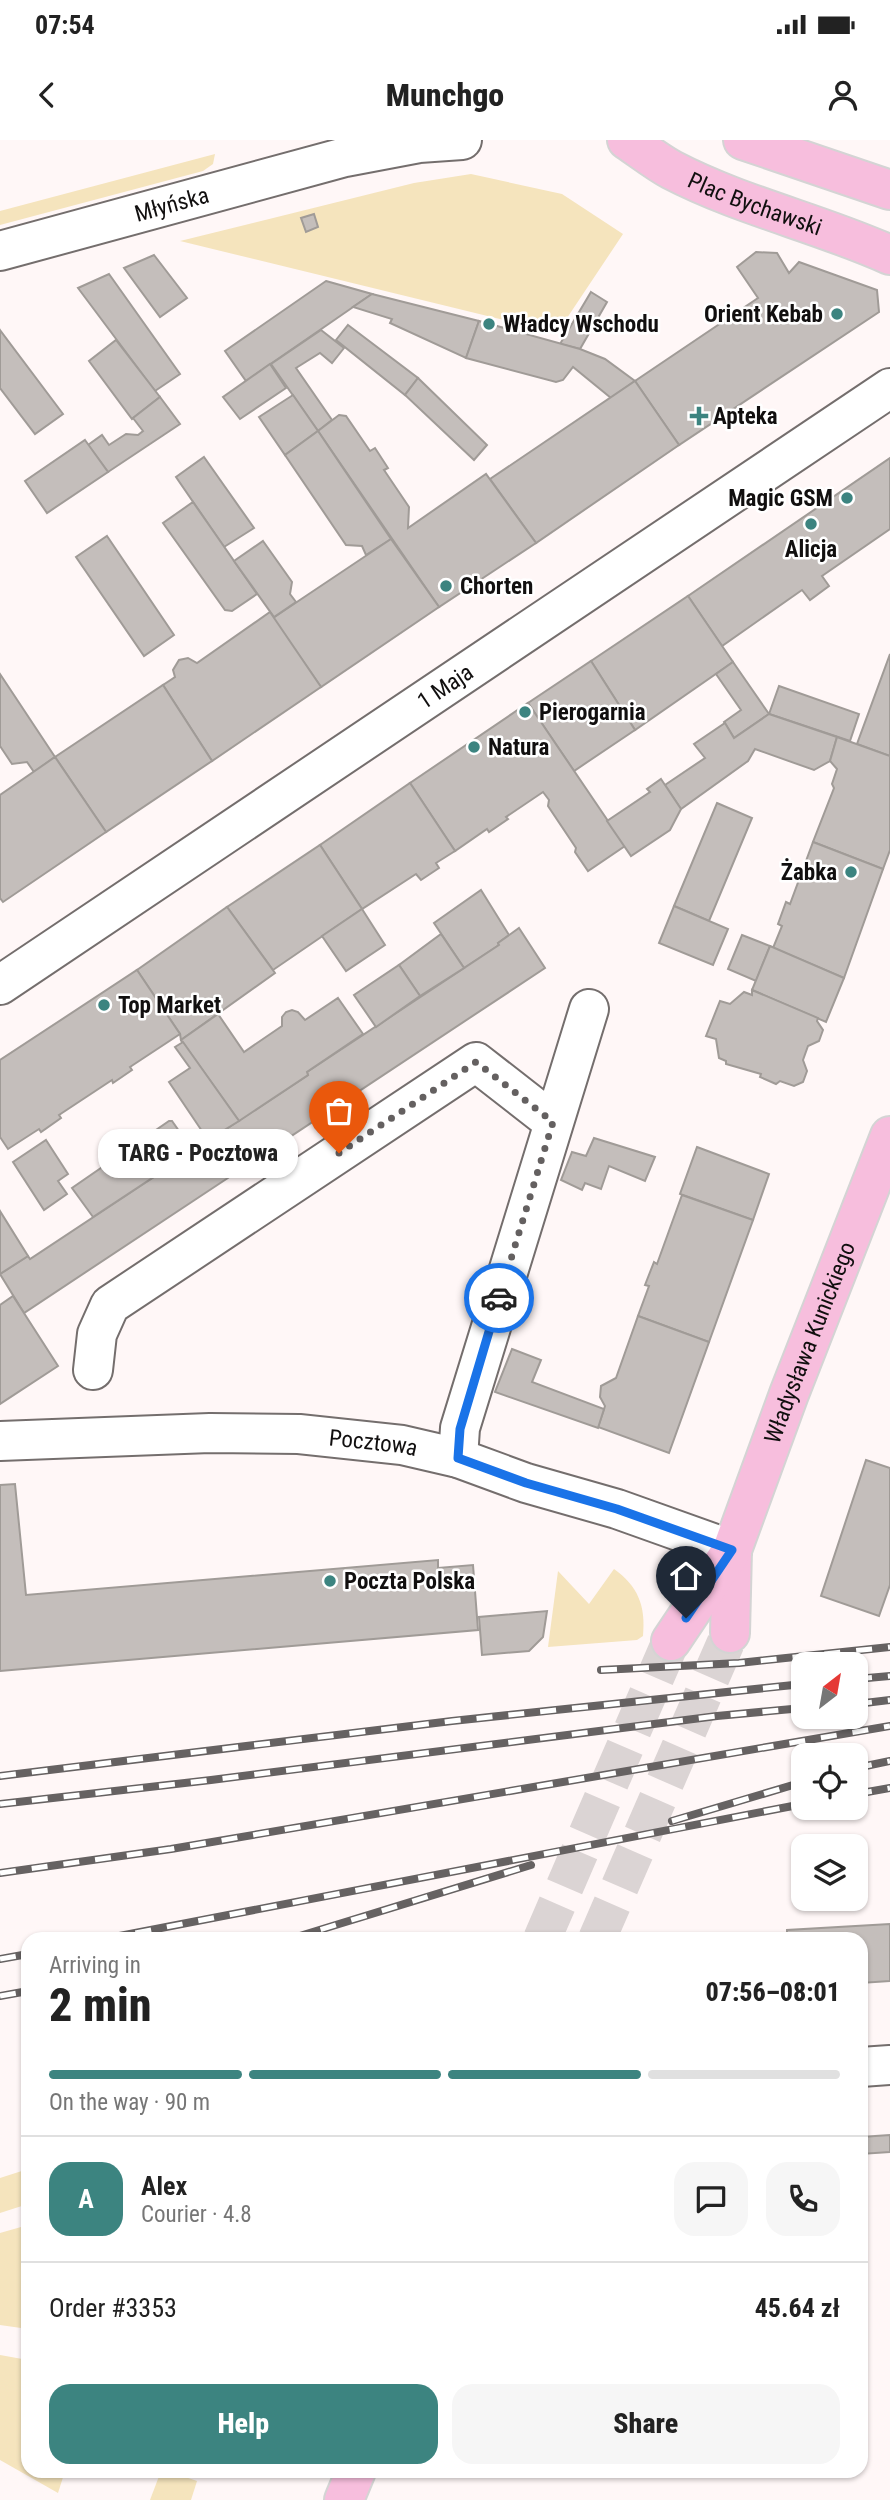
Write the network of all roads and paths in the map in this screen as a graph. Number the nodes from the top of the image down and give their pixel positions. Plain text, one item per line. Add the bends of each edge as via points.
1 (461, 140) edge
2 (627, 140) edge
3 (743, 140) edge
4 (890, 190) edge
5 (0, 251) edge
6 (890, 255) edge
7 (890, 388) edge
8 (0, 985) edge
9 (589, 1009) dead end
10 (553, 1122) junction
11 (890, 1136) edge
12 (93, 1370) dead end
13 (0, 1441) edge
14 (458, 1458) junction
15 (732, 1550) junction
16 (730, 1633) tunnel mouth
17 (671, 1641) tunnel mouth
18 (890, 2064) edge
19 (868, 2066) edge
20 (353, 2478) edge
21 (344, 2500) edge

1 - 5 street, Młyńska via 345,157
2 - 6 main road, Plac Bychawski via 671,170
3 - 4 main road
7 - 8 street, 1 Maja
9 - 10 street
10 - 12 street via 476,1062 110,1305 97,1334
10 - 14 street via 460,1429
11 - 15 main road, Władysława Kunickiego
13 - 14 street, Pocztowa via 299,1434 402,1445
14 - 15 street, Pocztowa
15 - 16 main road, Władysława Kunickiego
15 - 17 main road, Władysława Kunickiego
18 - 19 street
20 - 21 main road

